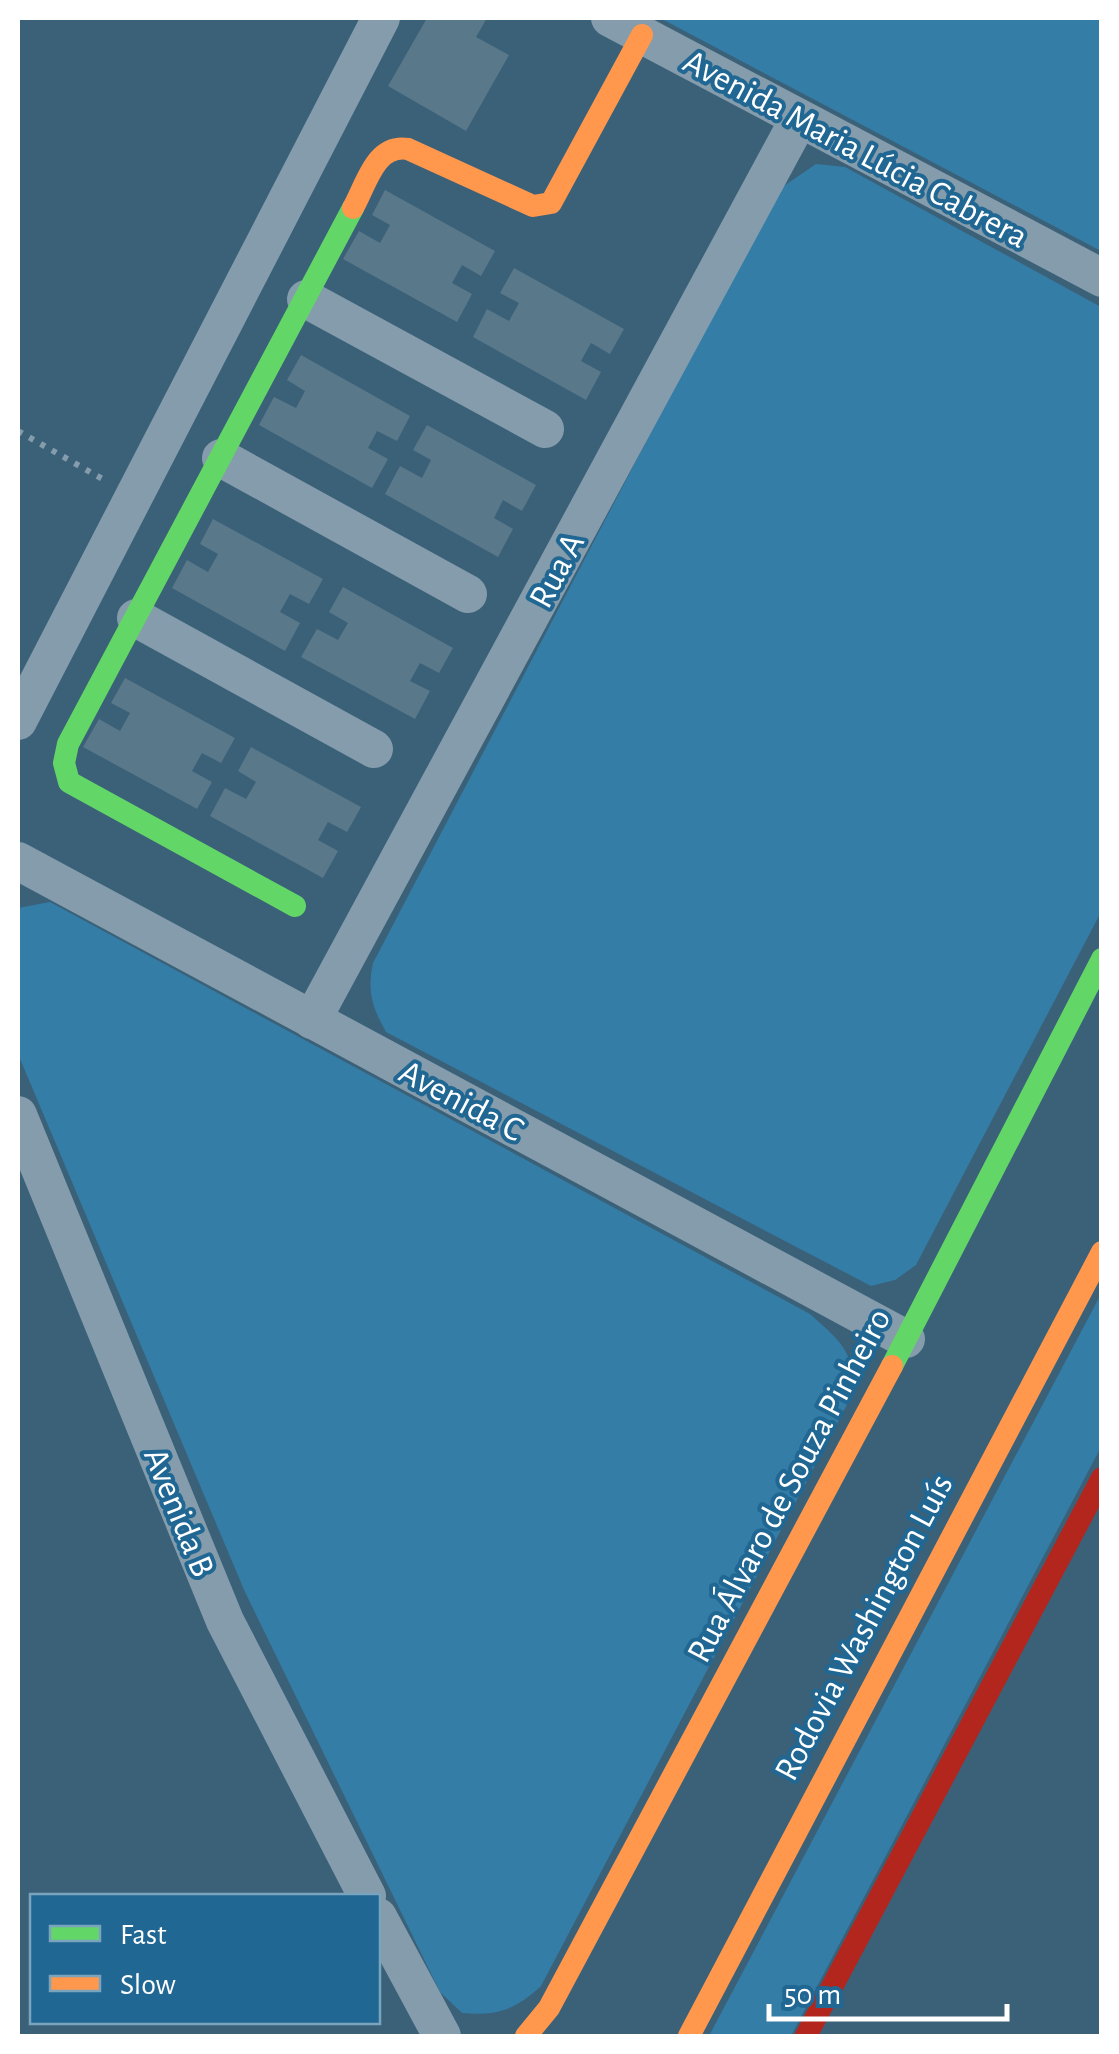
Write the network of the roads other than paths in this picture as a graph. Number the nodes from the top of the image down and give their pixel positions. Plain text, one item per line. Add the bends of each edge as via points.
1 (380, 18) edge
2 (626, 26) edge
3 (799, 119) junction
4 (1102, 278) edge
5 (306, 299) junction
6 (545, 429) dead end
7 (221, 458) junction
8 (468, 594) dead end
9 (136, 618) junction
10 (18, 721) edge
11 (374, 750) dead end
12 (18, 861) edge
13 (295, 906) dead end
14 (1102, 960) edge
15 (312, 1020) junction
16 (18, 1116) edge
17 (1102, 1249) edge
18 (906, 1339) junction
19 (1102, 1478) edge
20 (1102, 1495) edge
21 (1078, 1522) junction
22 (366, 1894) edge
23 (380, 1921) edge
24 (442, 2036) edge
25 (526, 2036) edge
26 (689, 2036) edge
27 (806, 2036) edge

1 - 10 street
2 - 3 street, Avenida Maria Lúcia Cabrera
2 - 5 main road via 551,203 533,206 394,147 383,152
3 - 4 street, Avenida Maria Lúcia Cabrera
3 - 15 street, Rua A
5 - 6 street
5 - 7 main road
7 - 8 street
7 - 9 main road
9 - 11 street
9 - 13 main road via 68,744 69,782
12 - 15 street, Avenida C
14 - 18 main road, Rua Álvaro de Souza Pinheiro
15 - 18 street, Avenida C
16 - 22 street, Avenida B via 225,1621
17 - 26 main road, Rodovia Washington Luís
18 - 25 main road, Rua Álvaro de Souza Pinheiro via 549,2008
19 - 21 main road
20 - 21 main road
21 - 27 main road
23 - 24 street

